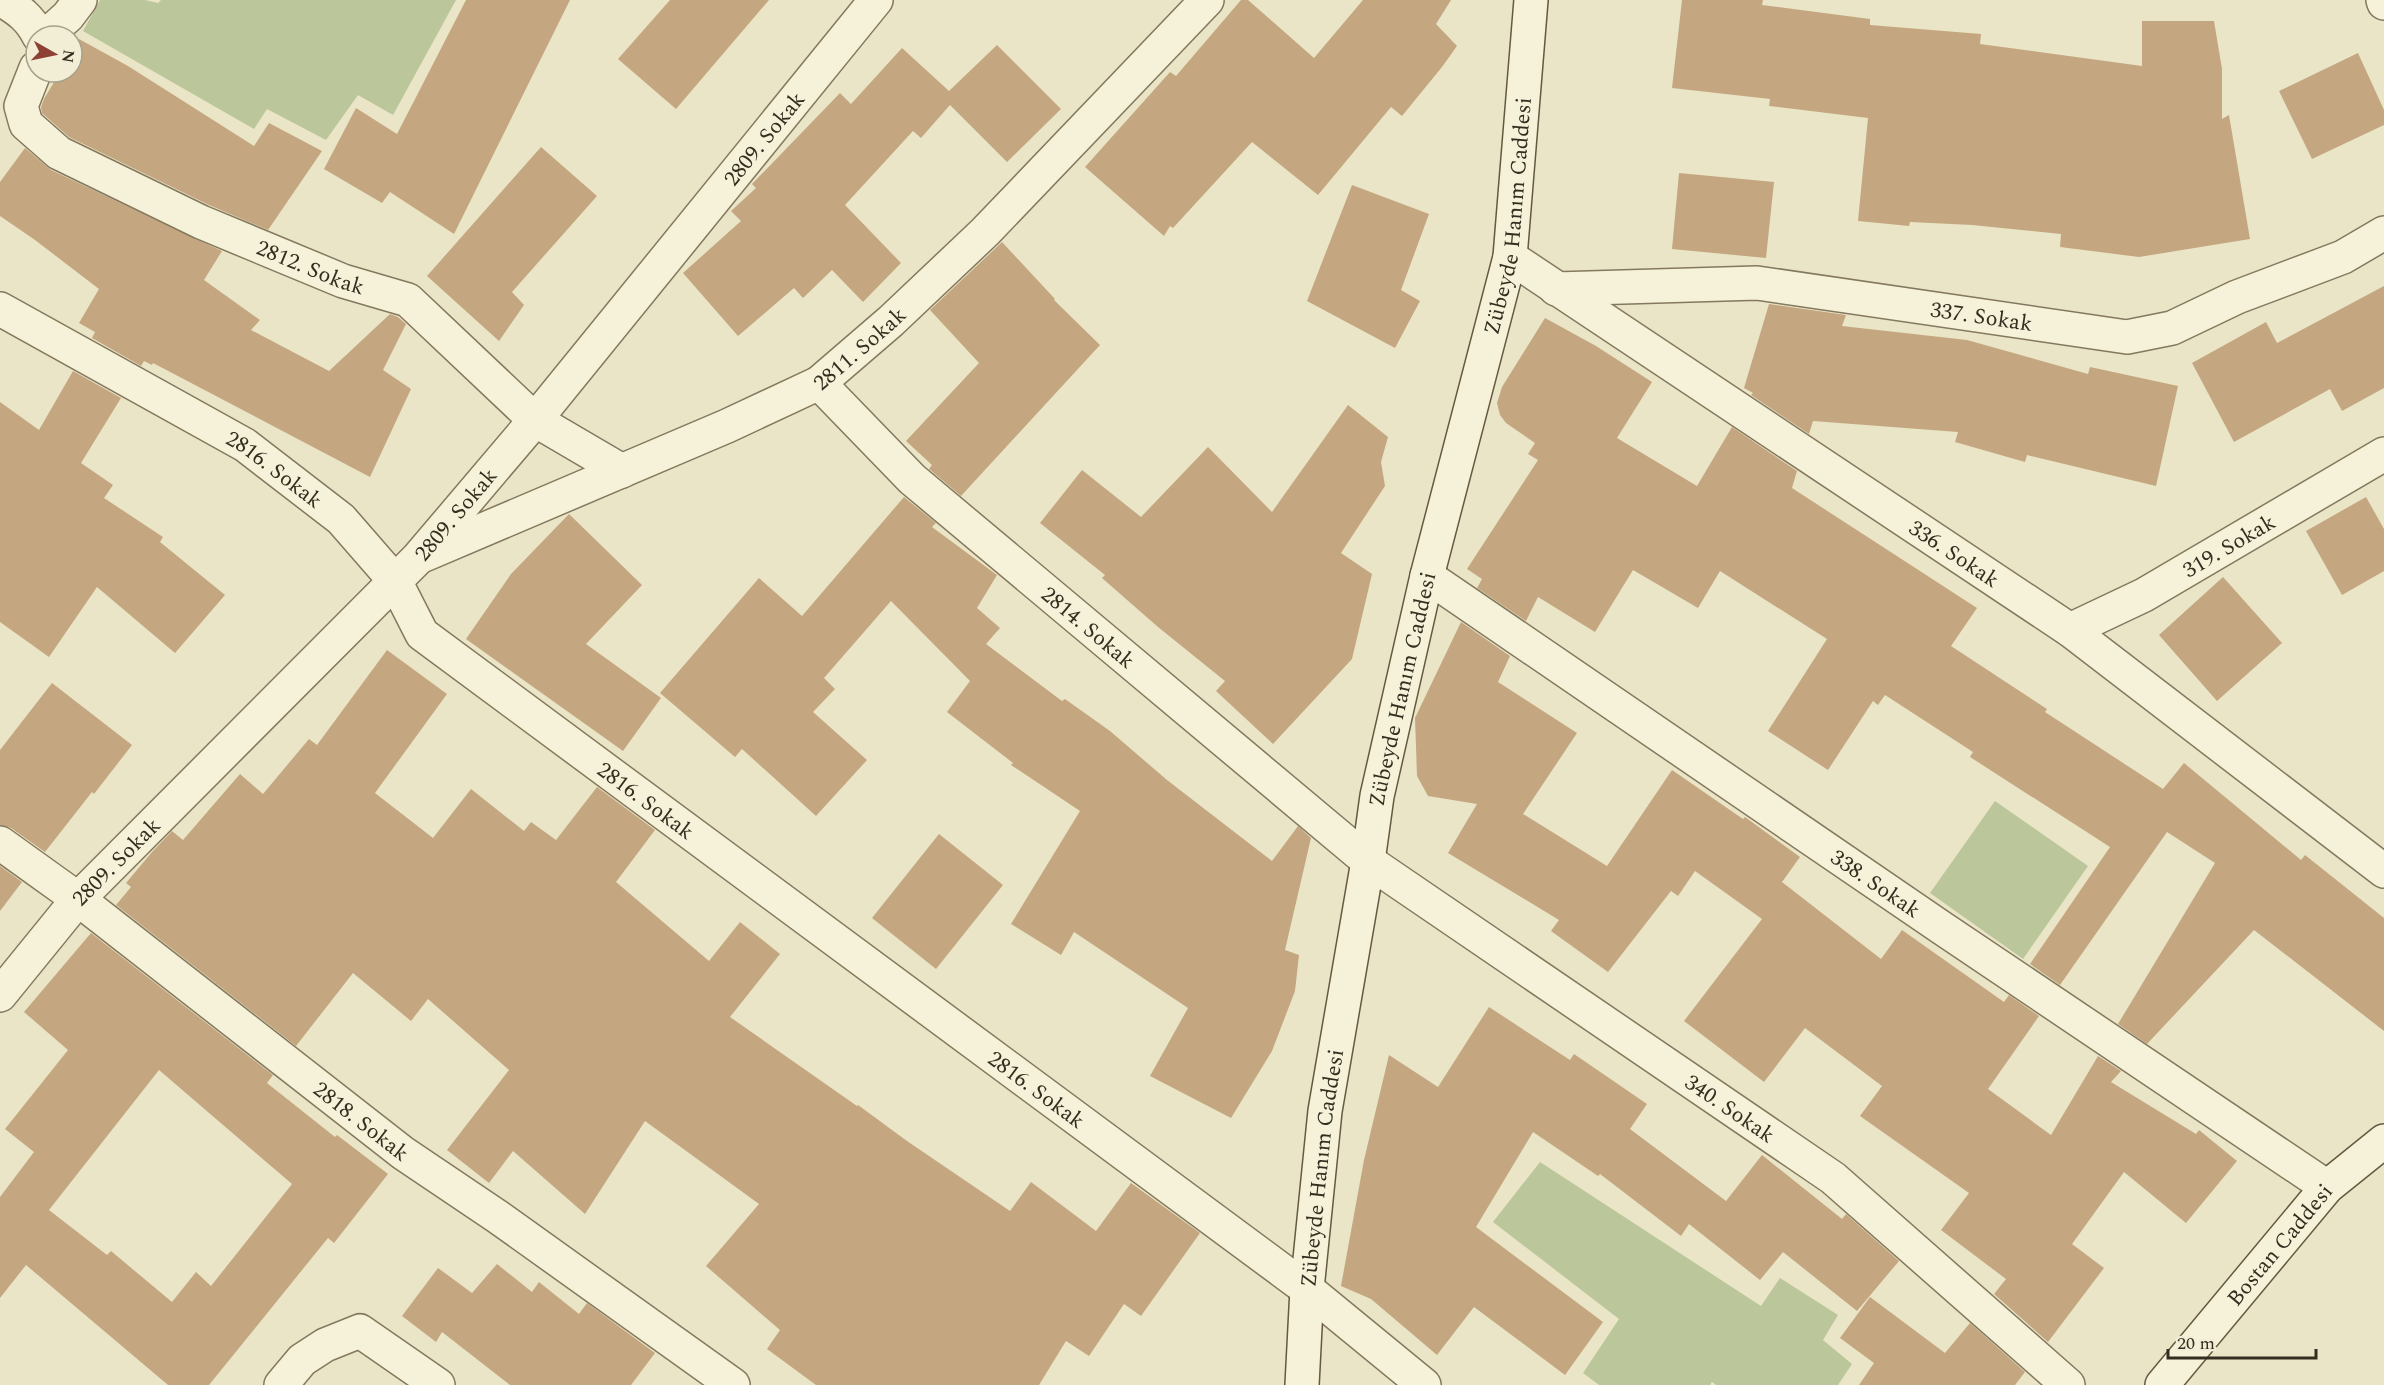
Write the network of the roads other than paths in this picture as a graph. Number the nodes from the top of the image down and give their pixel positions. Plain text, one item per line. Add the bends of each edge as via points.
1 (2, 0) edge
2 (80, 0) edge
3 (876, 0) edge
4 (1207, 0) edge
5 (1531, 0) edge
6 (33, 24) edge
7 (59, 24) edge
8 (30, 84) edge
9 (2384, 233) edge
10 (1510, 257) junction
11 (1556, 289) junction
12 (0, 309) edge
13 (819, 383) junction
14 (535, 420) junction
15 (2384, 454) edge
16 (622, 471) junction
17 (418, 558) junction
18 (1427, 576) junction
19 (395, 581) junction
20 (2070, 630) junction
21 (0, 843) edge
22 (1368, 861) junction
23 (2384, 871) edge
24 (78, 898) junction
25 (0, 995) edge
26 (2384, 1140) edge
27 (2327, 1187) junction
28 (1307, 1288) junction
29 (281, 1385) edge
30 (438, 1385) edge
31 (733, 1385) edge
32 (1302, 1385) edge
33 (1424, 1385) edge
34 (2068, 1385) edge
35 (2162, 1385) edge

1 - 6 street
2 - 7 street
3 - 14 street, 2809. Sokak
4 - 13 street, 2811. Sokak via 985,232
5 - 10 street, Zübeyde Hanım Caddesi
8 - 14 street, 2812. Sokak via 21,106 26,124 59,153 212,227 343,281 408,300
9 - 11 street, 337. Sokak via 2343,257 2236,297 2172,328 2127,337 1757,283
10 - 11 street, 336. Sokak
10 - 18 street, Zübeyde Hanım Caddesi
11 - 20 street, 336. Sokak
12 - 19 street, 2816. Sokak via 245,445 341,519
13 - 16 street, 2811. Sokak
13 - 22 street, 2814. Sokak via 912,479
14 - 16 street, 2812. Sokak
14 - 17 street, 2809. Sokak
15 - 20 street, 319. Sokak via 2144,595
16 - 17 street, 2811. Sokak
17 - 19 street, 2809. Sokak
18 - 22 street, Zübeyde Hanım Caddesi via 1377,796
18 - 27 street, 338. Sokak
19 - 24 street, 2809. Sokak
19 - 28 street, 2816. Sokak via 422,634
20 - 23 street, 336. Sokak
21 - 24 street, 2818. Sokak
22 - 28 street, Zübeyde Hanım Caddesi via 1325,1111
22 - 34 street, 340. Sokak via 1833,1178
24 - 25 street, 2809. Sokak
24 - 31 street, 2818. Sokak via 403,1152
26 - 27 street, Bostan Caddesi
27 - 35 street, Bostan Caddesi
28 - 32 street, Zübeyde Hanım Caddesi
28 - 33 street, 2816. Sokak
29 - 30 street via 302,1360 325,1345 360,1331

